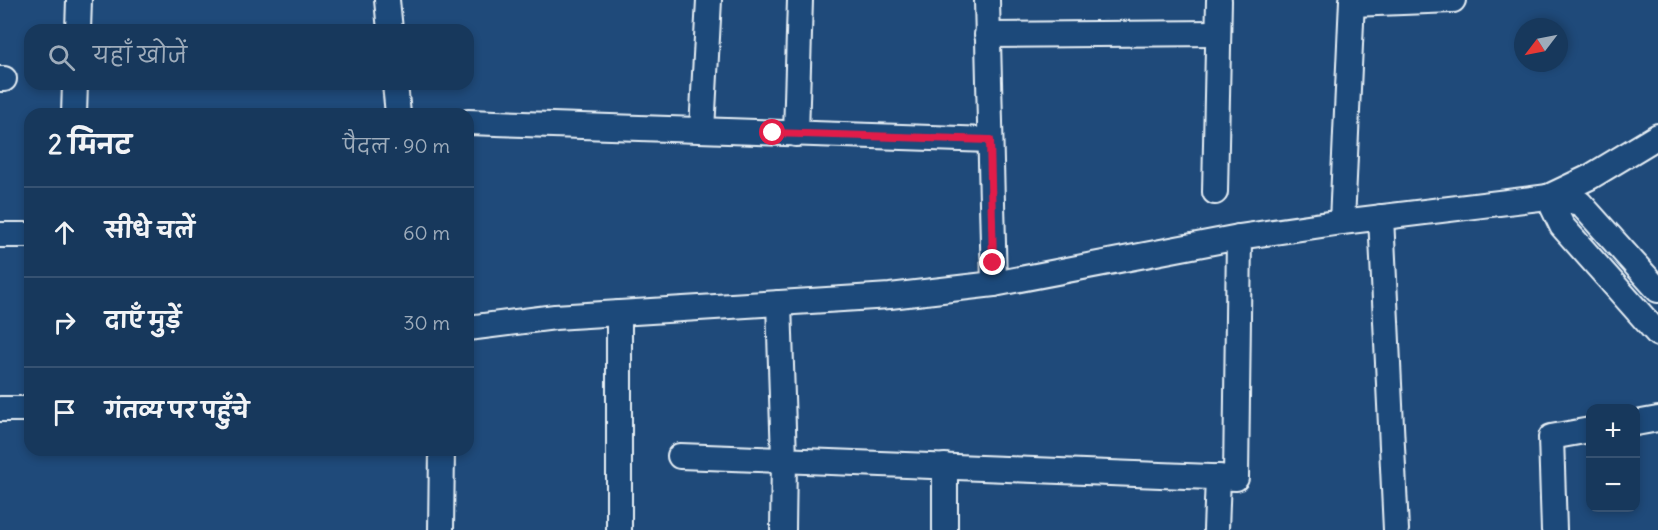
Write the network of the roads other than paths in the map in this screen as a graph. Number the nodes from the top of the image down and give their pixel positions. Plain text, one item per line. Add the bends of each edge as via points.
1 (79, 0) edge
2 (387, 0) edge
3 (709, 0) edge
4 (800, 0) edge
5 (987, 0) edge
6 (1219, 0) edge
7 (1454, 0) edge
8 (1352, 2) edge
9 (78, 24) edge
10 (389, 24) edge
11 (1218, 33) junction
12 (987, 35) junction
13 (75, 90) edge
14 (396, 90) edge
15 (74, 108) edge
16 (397, 108) edge
17 (474, 122) edge
18 (702, 130) junction
19 (796, 134) junction
20 (1658, 136) edge
21 (990, 140) junction
22 (1215, 192) dead end
23 (1548, 197) junction
24 (1381, 217) junction
25 (1342, 222) junction
26 (0, 235) edge
27 (24, 235) edge
28 (1239, 237) junction
29 (994, 284) junction
30 (1658, 290) edge
31 (779, 303) junction
32 (619, 313) junction
33 (474, 327) edge
34 (1658, 334) edge
35 (0, 409) edge
36 (24, 409) edge
37 (1658, 419) edge
38 (1640, 422) edge
39 (1586, 431) edge
40 (442, 456) edge
41 (680, 456) dead end
42 (784, 459) junction
43 (945, 466) junction
44 (1218, 477) junction
45 (441, 530) edge
46 (619, 530) edge
47 (783, 530) edge
48 (945, 530) edge
49 (1216, 530) edge
50 (1396, 530) edge
51 (1554, 530) edge

1 - 9 street
2 - 10 street
3 - 18 street
4 - 19 street
5 - 12 street
6 - 11 street
7 - 8 street
8 - 25 street
11 - 12 street
11 - 22 street
12 - 21 street
13 - 15 street
14 - 16 street
17 - 18 street
18 - 19 street
19 - 21 street
20 - 23 street
21 - 29 street
23 - 24 street
23 - 30 street via 1580,203
23 - 34 street via 1562,226
24 - 25 street
24 - 50 street
25 - 28 street
26 - 27 street
28 - 29 street
28 - 44 street via 1236,478
29 - 31 street
31 - 32 street
31 - 42 street
32 - 33 street
32 - 46 street
35 - 36 street
37 - 38 street
39 - 51 street via 1551,437
40 - 45 street
41 - 42 street
42 - 43 street
42 - 47 street
43 - 44 street
43 - 48 street
44 - 49 street

